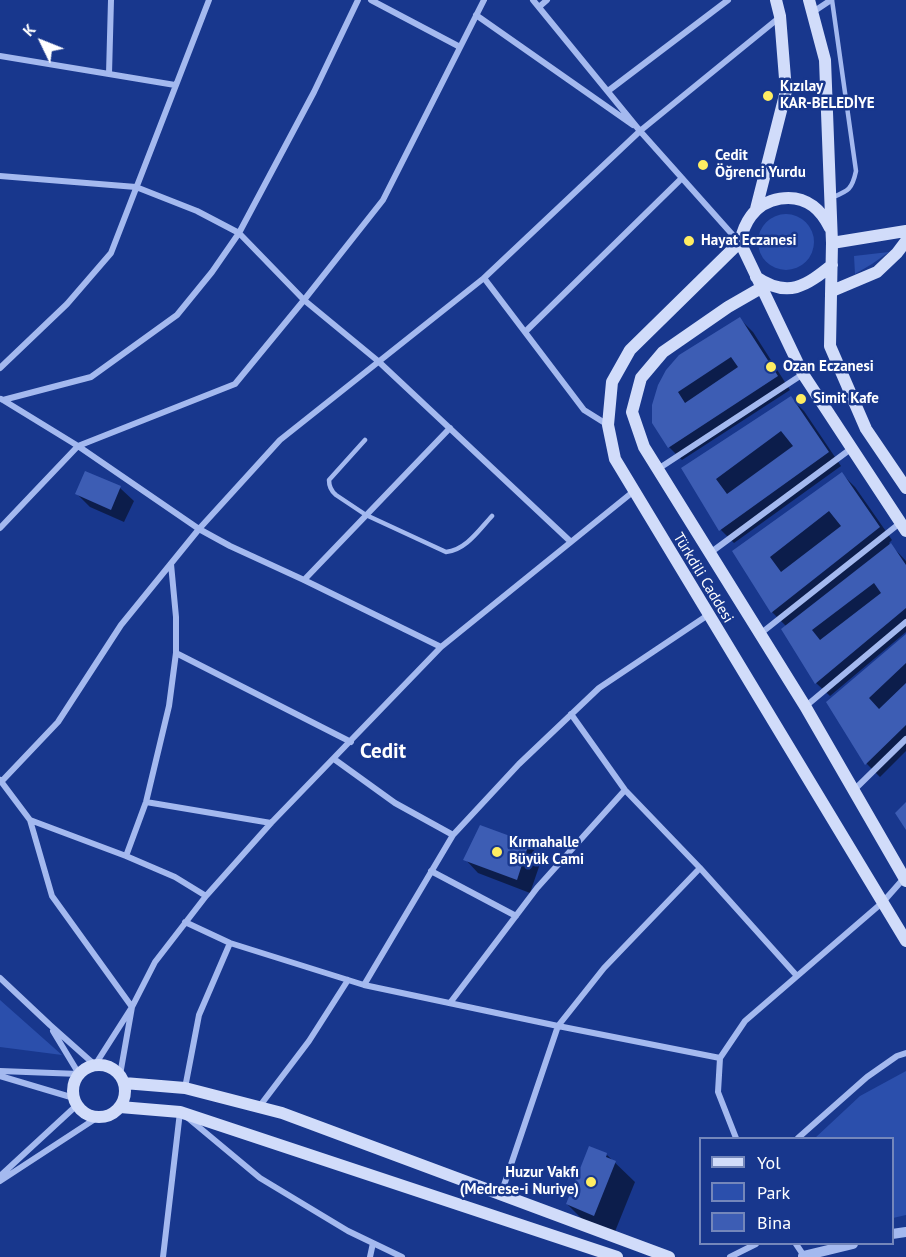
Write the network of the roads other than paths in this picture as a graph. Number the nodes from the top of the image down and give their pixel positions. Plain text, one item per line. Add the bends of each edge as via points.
1 (111, 0) edge
2 (209, 0) edge
3 (358, 0) edge
4 (371, 0) edge
5 (484, 0) edge
6 (533, 0) edge
7 (547, 0) edge
8 (728, 0) edge
9 (776, 0) edge
10 (809, 0) edge
11 (831, 0) edge
12 (539, 7) junction
13 (812, 13) junction
14 (476, 15) junction
15 (780, 16) junction
16 (460, 47) junction
17 (0, 56) edge
18 (109, 74) junction
19 (175, 85) junction
20 (608, 91) junction
21 (640, 131) junction
22 (0, 176) edge
23 (682, 178) junction
24 (136, 187) junction
25 (831, 198) junction
26 (756, 210) junction
27 (906, 231) edge
28 (239, 233) junction
29 (832, 237) junction
30 (906, 241) edge
31 (740, 242) junction
32 (832, 265) junction
33 (484, 278) junction
34 (759, 283) junction
35 (832, 291) junction
36 (304, 300) junction
37 (525, 332) junction
38 (378, 361) junction
39 (0, 368) edge
40 (803, 374) junction
41 (2, 399) edge
42 (608, 425) junction
43 (450, 428) junction
44 (364, 440) dead end
45 (78, 446) junction
46 (852, 448) junction
47 (657, 469) junction
48 (906, 488) edge
49 (634, 491) junction
50 (366, 515) junction
51 (492, 516) dead end
52 (903, 527) edge
53 (0, 528) edge
54 (199, 529) junction
55 (571, 543) junction
56 (710, 553) junction
57 (171, 564) junction
58 (304, 580) junction
59 (708, 615) junction
60 (906, 621) edge
61 (760, 634) junction
62 (441, 647) junction
63 (176, 653) junction
64 (806, 706) junction
65 (571, 714) junction
66 (906, 739) edge
67 (351, 742) junction
68 (334, 759) junction
69 (1, 780) edge
70 (624, 790) junction
71 (854, 790) junction
72 (146, 802) junction
73 (30, 820) junction
74 (271, 823) junction
75 (453, 836) junction
76 (126, 856) junction
77 (700, 868) junction
78 (431, 871) junction
79 (905, 878) edge
80 (206, 896) junction
81 (883, 902) junction
82 (516, 916) junction
83 (185, 922) junction
84 (906, 941) edge
85 (230, 943) junction
86 (797, 976) junction
87 (0, 978) edge
88 (348, 980) junction
89 (364, 985) junction
90 (450, 1003) junction
91 (132, 1007) junction
92 (50, 1025) junction
93 (558, 1026) junction
94 (906, 1053) edge
95 (720, 1058) junction
96 (95, 1065) junction
97 (0, 1071) edge
98 (80, 1074) junction
99 (0, 1076) edge
100 (122, 1079) junction
101 (185, 1088) junction
102 (75, 1102) junction
103 (120, 1107) junction
104 (259, 1107) junction
105 (180, 1112) junction
106 (98, 1117) junction
107 (736, 1137) edge
108 (799, 1137) edge
109 (0, 1176) edge
110 (0, 1181) edge
111 (501, 1195) junction
112 (373, 1243) junction
113 (754, 1245) edge
114 (849, 1245) edge
115 (163, 1257) edge
116 (370, 1257) edge
117 (402, 1257) edge
118 (617, 1257) edge
119 (669, 1257) edge
120 (730, 1257) edge
121 (804, 1257) edge

1 - 18 street
2 - 19 street
3 - 28 street
4 - 16 street
5 - 14 street
6 - 12 street
7 - 12 street
8 - 20 street
9 - 15 main road
10 - 13 main road
11 - 13 street
11 - 25 lane via 856,171 848,191
12 - 20 street
13 - 25 main road via 825,60
14 - 16 street
14 - 21 street
15 - 21 street
15 - 26 main road via 786,91
16 - 36 street via 383,200
17 - 18 street
18 - 19 street
19 - 24 street
20 - 21 street
21 - 23 street
21 - 33 street
22 - 24 street
23 - 31 street
23 - 37 street
24 - 28 street
24 - 39 street via 111,253 67,304
25 - 29 main road
26 - 29 main road via 769,201 798,199 823,215
26 - 31 main road
27 - 29 main road via 861,239
28 - 36 street
28 - 41 street via 177,315 91,377
29 - 32 main road
30 - 35 main road via 877,272
31 - 34 main road
31 - 42 main road, Türkdili Caddesi via 630,350 612,382
32 - 34 main road via 804,285 777,288
32 - 35 main road
33 - 37 street
33 - 38 street
34 - 40 main road
34 - 47 main road, Türkdili Caddesi via 663,352 641,378 632,412 644,447
35 - 48 main road via 830,346 866,429
36 - 38 street
36 - 45 street via 235,384
37 - 42 street via 584,410
38 - 43 street
38 - 54 street via 280,440
40 - 46 main road
40 - 47 street
41 - 45 street
42 - 49 main road, Türkdili Caddesi via 615,459
43 - 50 street
43 - 55 street
44 - 50 lane via 329,480 332,492
45 - 53 street
45 - 54 street
46 - 52 main road
46 - 56 street
47 - 56 main road, Türkdili Caddesi
49 - 55 street
49 - 59 main road, Türkdili Caddesi
50 - 51 lane via 446,552 464,545
50 - 58 street
52 - 61 street
54 - 57 street
54 - 58 street
55 - 62 street
56 - 61 main road, Türkdili Caddesi
57 - 63 street via 177,617
57 - 69 street via 121,625 58,722
58 - 62 street
59 - 65 street via 599,688
59 - 81 main road, Türkdili Caddesi
60 - 64 street
61 - 64 main road, Türkdili Caddesi
62 - 67 street
63 - 67 street
63 - 72 street via 169,706
64 - 71 main road, Türkdili Caddesi
65 - 70 street
65 - 75 street
66 - 71 street
67 - 68 street
68 - 74 street
68 - 75 street via 395,803
69 - 73 street
70 - 77 street
70 - 82 street
71 - 79 main road, Türkdili Caddesi
72 - 74 street
72 - 76 street
73 - 76 street
73 - 91 street via 52,896
74 - 80 street
75 - 78 street
76 - 80 street via 175,877
77 - 86 street
77 - 93 street via 604,968
78 - 82 street
78 - 89 street
79 - 81 street
80 - 83 street
81 - 84 main road, Türkdili Caddesi
81 - 86 street
82 - 90 street
83 - 85 street
83 - 91 street via 155,962
85 - 88 street
85 - 101 street via 199,1016
86 - 95 street via 745,1021
87 - 92 street
88 - 89 street
88 - 104 street via 309,1041
89 - 90 street
90 - 93 street
91 - 96 street
91 - 100 street
92 - 96 street
92 - 98 street
93 - 95 street
93 - 111 street
94 - 108 street via 867,1077
95 - 107 street via 718,1092
96 - 98 main road
96 - 100 main road via 113,1069
97 - 98 street
98 - 102 main road via 73,1090
99 - 102 street
100 - 101 main road
100 - 103 main road via 125,1092
101 - 104 main road
102 - 106 main road via 82,1112
102 - 109 street
103 - 105 main road
103 - 106 main road
104 - 111 main road
105 - 112 street via 260,1178
105 - 115 street
105 - 118 main road
106 - 110 street
111 - 119 main road
112 - 116 street
112 - 117 street
113 - 120 street
114 - 121 street

